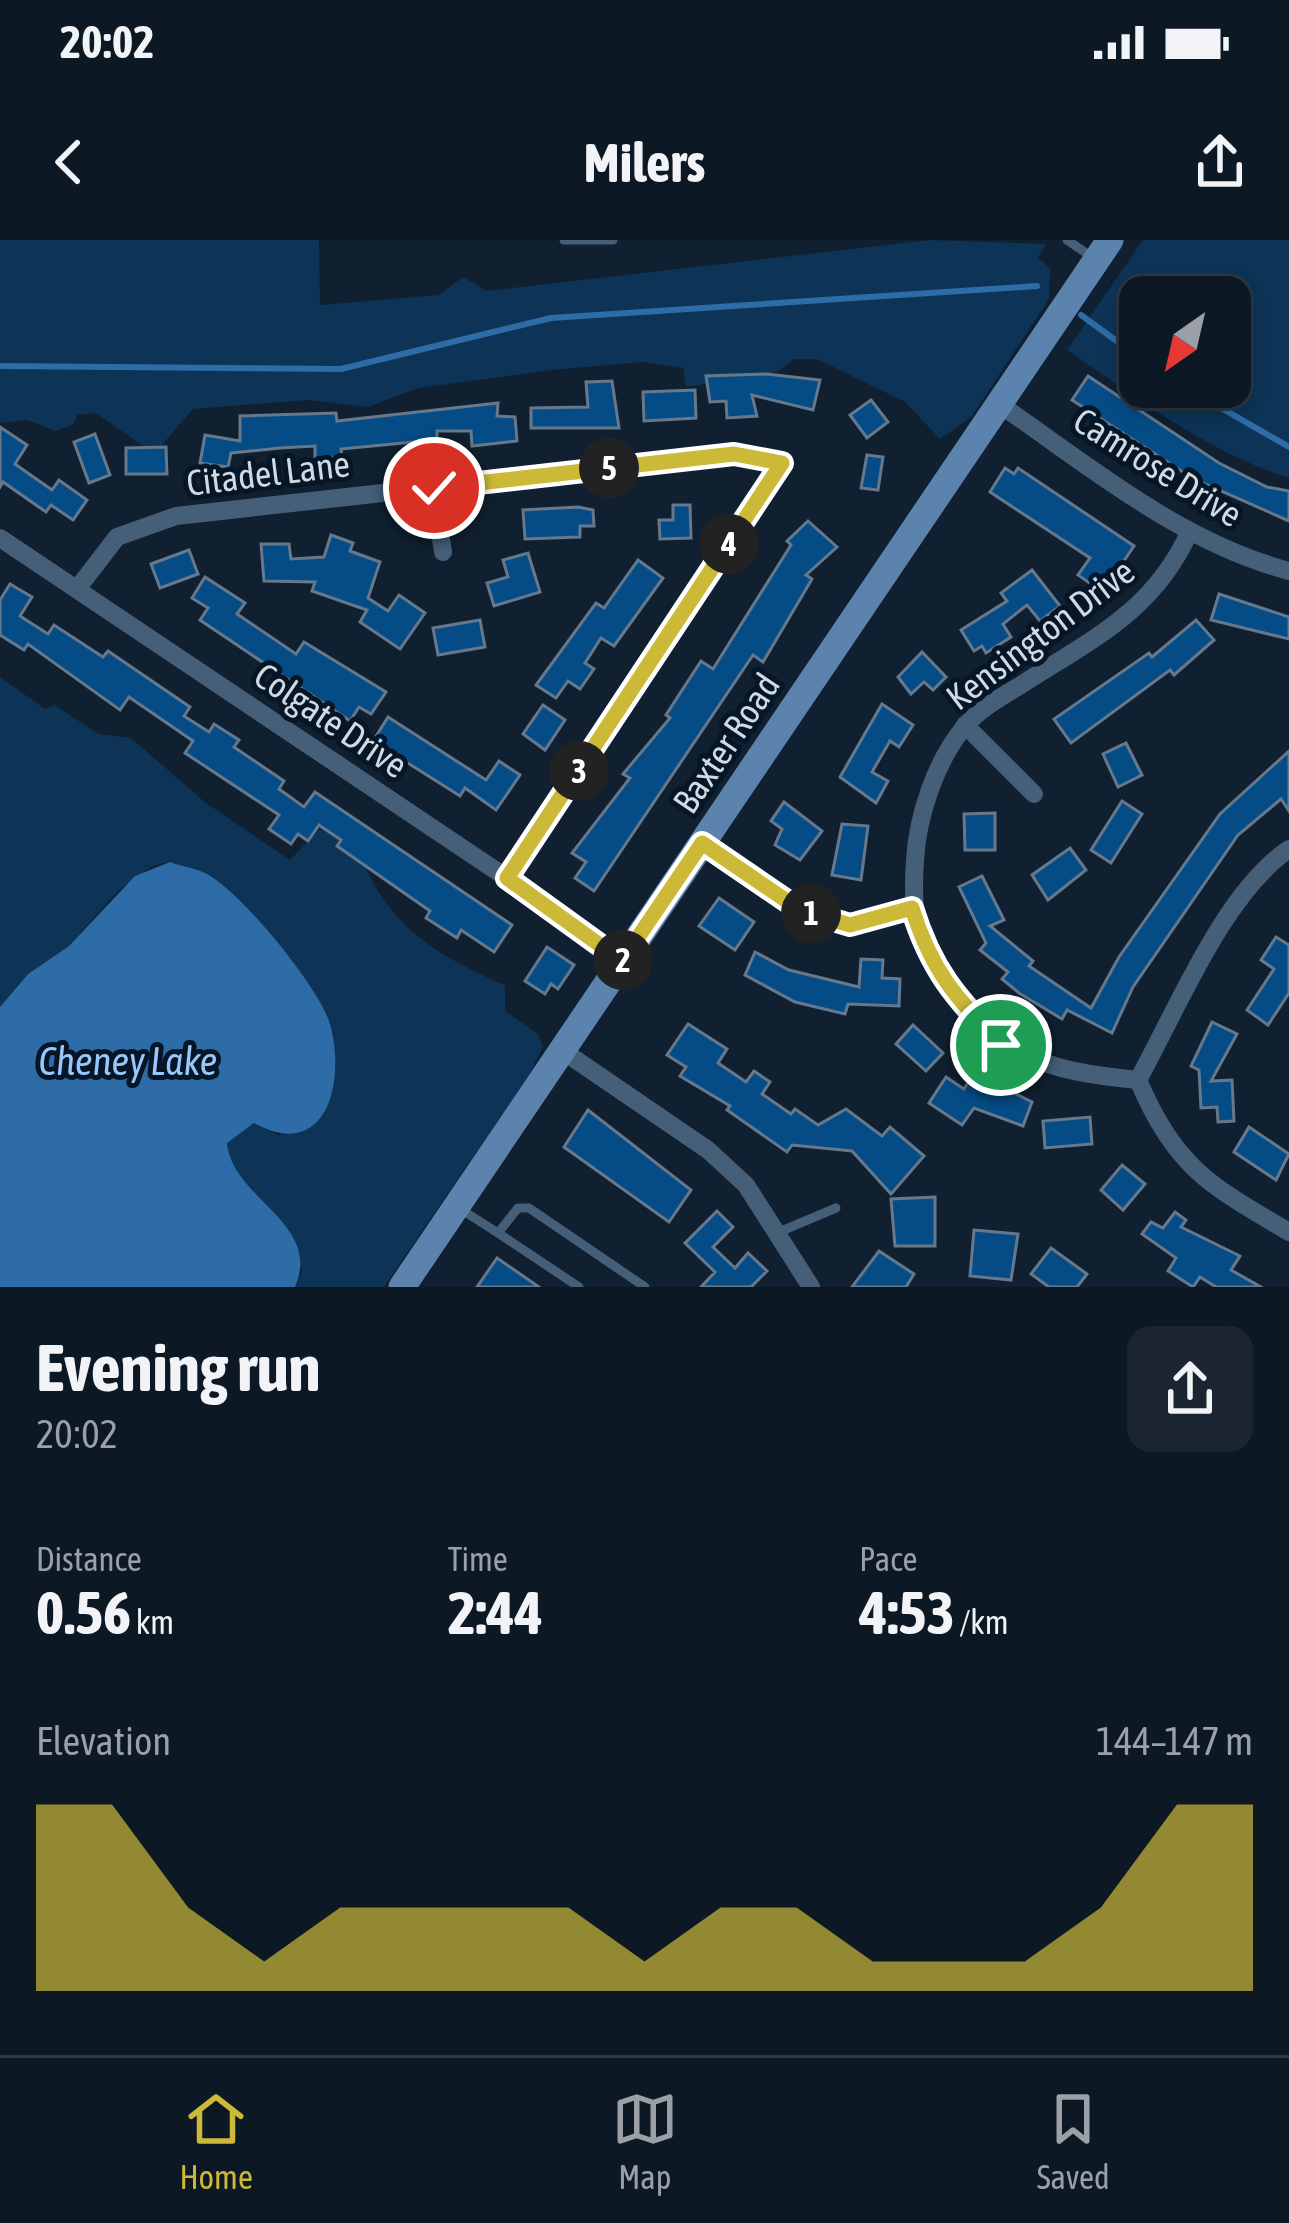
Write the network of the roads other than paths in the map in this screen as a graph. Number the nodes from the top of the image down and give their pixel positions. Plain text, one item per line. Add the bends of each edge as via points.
1 (613, 240) edge
2 (1067, 240) edge
3 (566, 242) edge
4 (1103, 250) edge
5 (999, 404) junction
6 (434, 488) junction
7 (1190, 533) junction
8 (0, 538) edge
9 (443, 552) dead end
10 (1289, 571) edge
11 (76, 589) junction
12 (965, 724) junction
13 (1034, 794) dead end
14 (702, 843) junction
15 (1289, 849) edge
16 (507, 878) junction
17 (912, 908) junction
18 (622, 961) junction
19 (563, 1051) junction
20 (1138, 1080) junction
21 (457, 1207) junction
22 (836, 1208) dead end
23 (779, 1232) junction
24 (1289, 1232) edge
25 (498, 1233) junction
26 (402, 1287) edge
27 (578, 1287) edge
28 (645, 1287) edge
29 (811, 1287) edge

1 - 3 lane
2 - 4 lane
4 - 5 street, Baxter Road
5 - 7 street, Camrose Drive
5 - 14 street, Baxter Road
6 - 9 street
6 - 11 street, Citadel Lane via 176,516 117,537
6 - 16 street, Citadel Lane via 734,454 782,463
7 - 10 street, Camrose Drive
7 - 12 street, Kensington Drive via 1171,573 1131,614
8 - 11 street, Colgate Drive
11 - 16 street, Colgate Drive
12 - 13 street
12 - 17 street, Kensington Drive via 938,771 916,843
14 - 17 street via 800,910 850,925
14 - 18 street, Baxter Road
15 - 20 street via 1269,863 1222,928
16 - 18 street, Colgate Drive
17 - 20 street, Kensington Drive via 927,956 1001,1045 1068,1074
18 - 19 street, Baxter Road
19 - 21 street, Baxter Road
19 - 23 street via 708,1150
20 - 24 street via 1162,1134 1211,1186
21 - 25 lane
21 - 26 street, Baxter Road
22 - 23 lane
23 - 29 street
25 - 27 lane
25 - 28 lane via 518,1208 530,1208

